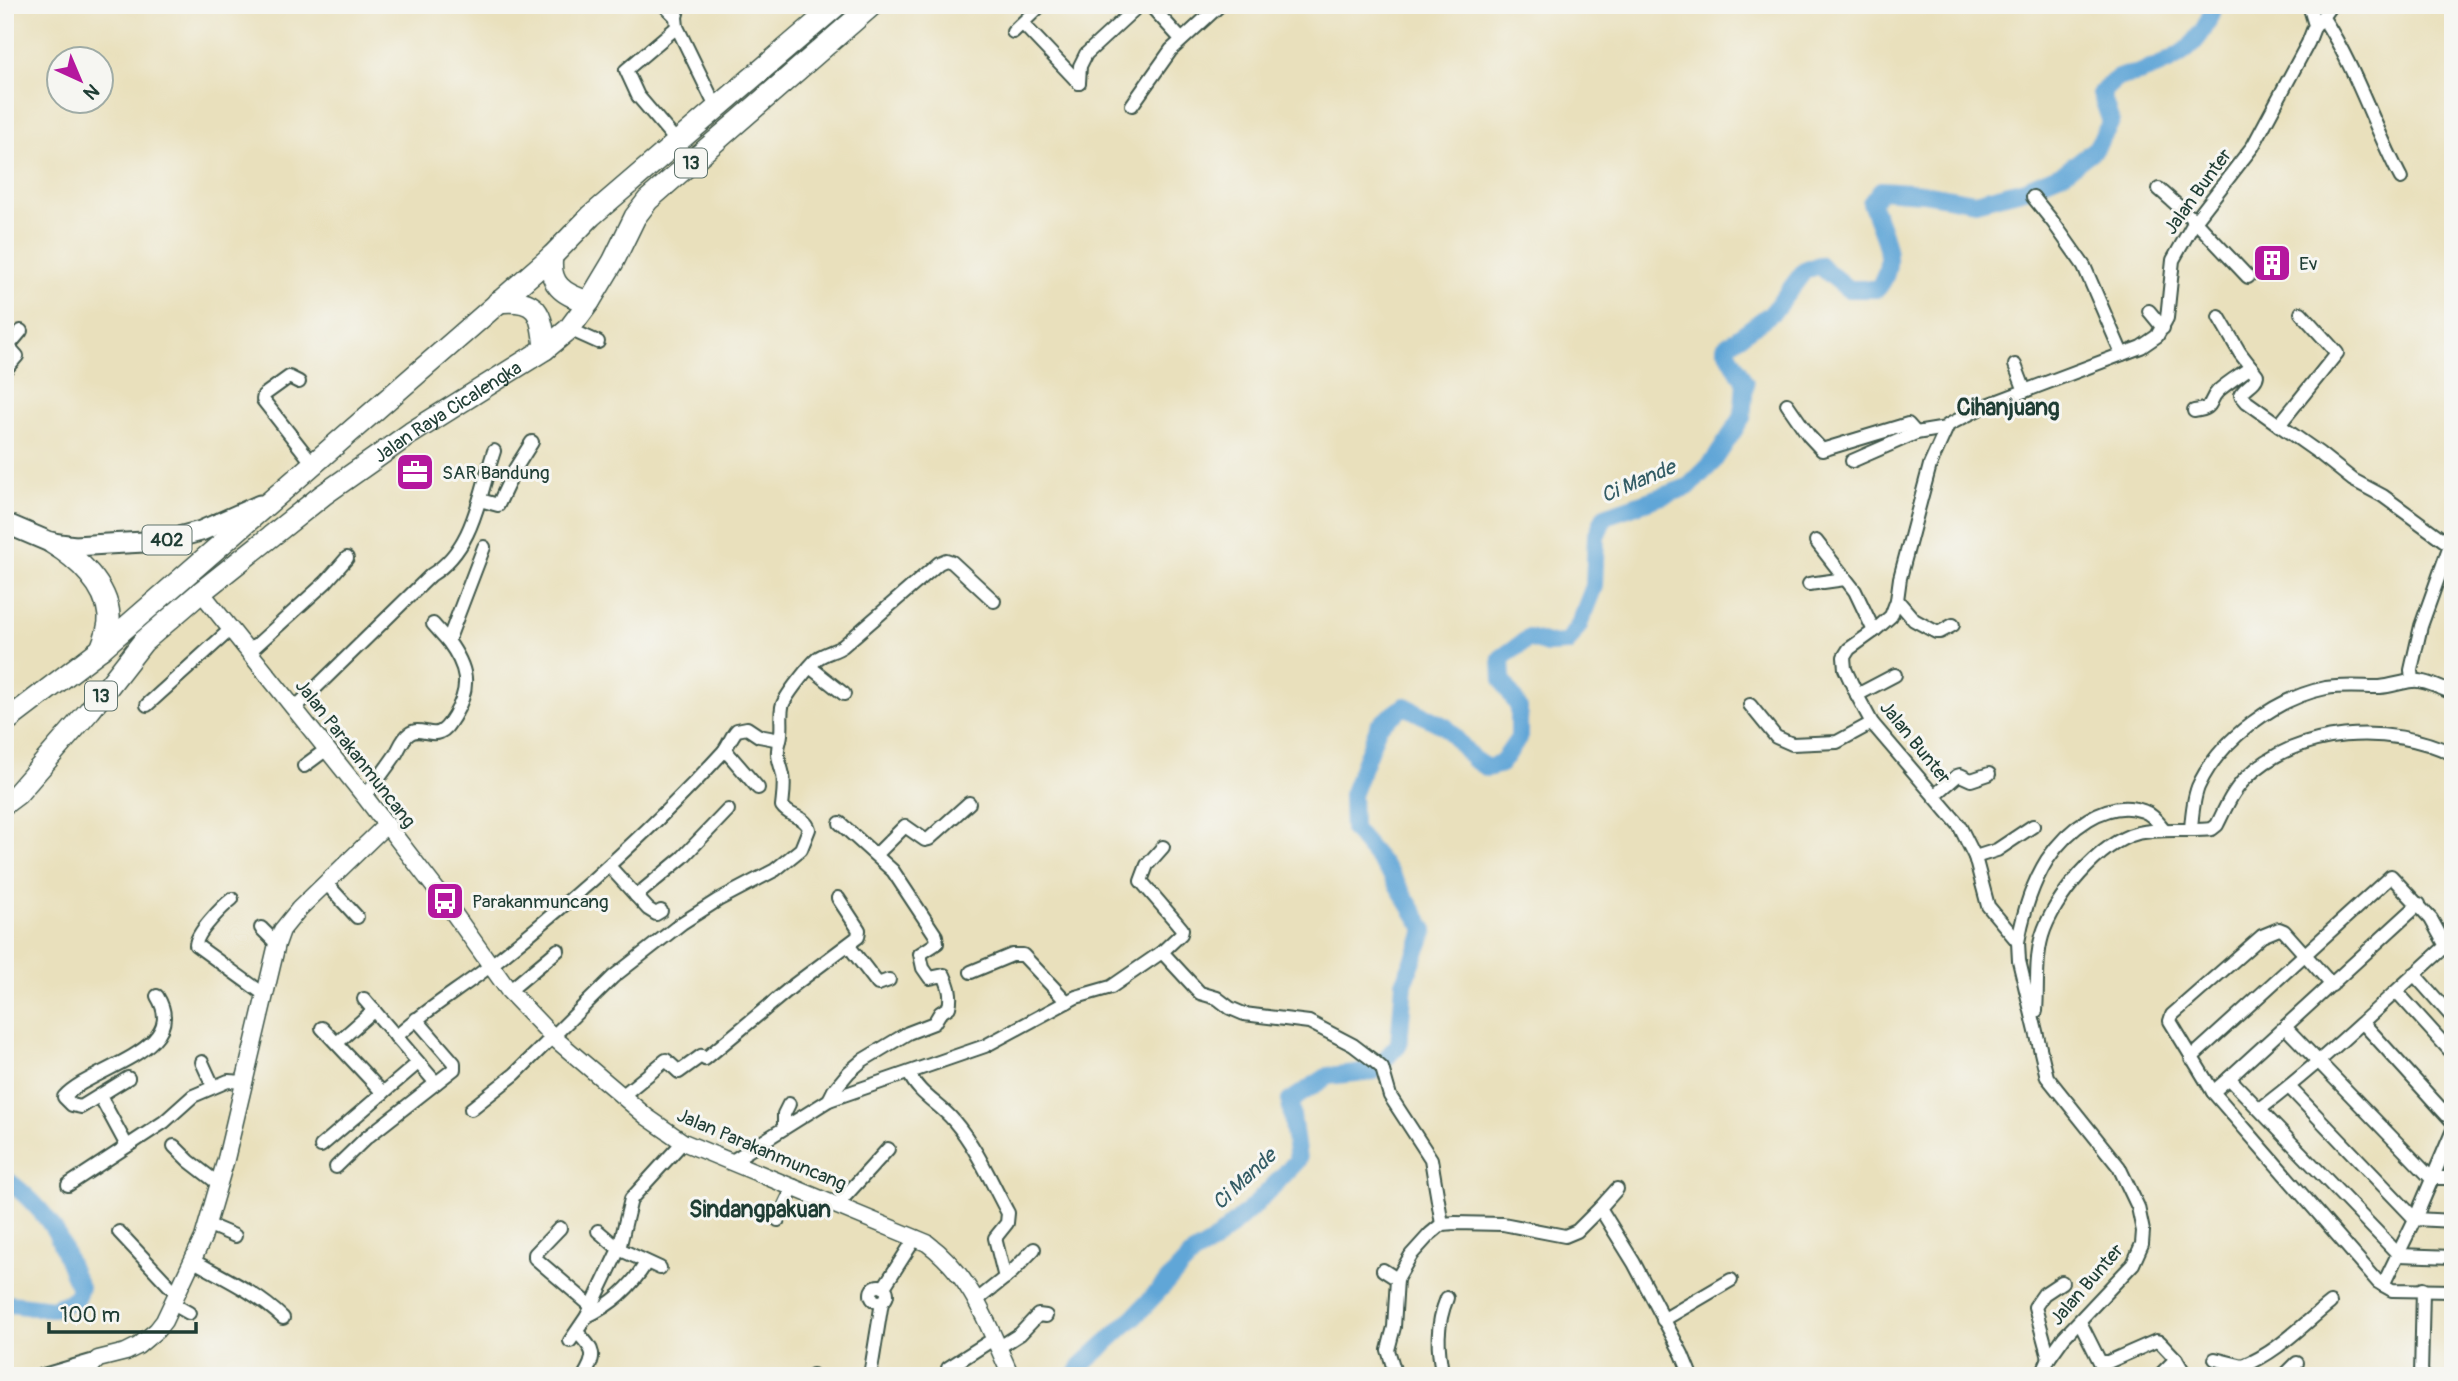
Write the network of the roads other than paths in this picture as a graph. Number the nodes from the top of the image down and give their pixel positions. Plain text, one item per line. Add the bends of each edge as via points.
1 (664, 5) edge
2 (837, 5) edge
3 (872, 5) edge
4 (1041, 5) edge
5 (1139, 5) edge
6 (1150, 5) edge
7 (1220, 5) edge
8 (2309, 5) edge
9 (2331, 5) edge
10 (678, 17) edge
11 (2319, 22) junction
12 (1181, 39) junction
13 (1132, 105) dead end
14 (717, 109) junction
15 (678, 143) junction
16 (2401, 178) dead end
17 (2159, 189) dead end
18 (2033, 197) dead end
19 (2195, 220) junction
20 (552, 256) junction
21 (2248, 277) dead end
22 (498, 302) junction
23 (589, 302) junction
24 (2149, 311) dead end
25 (2301, 313) dead end
26 (2219, 317) dead end
27 (2163, 327) junction
28 (569, 328) junction
29 (21, 331) dead end
30 (598, 342) dead end
31 (7, 349) edge
32 (545, 349) junction
33 (2122, 354) junction
34 (2015, 365) dead end
35 (2250, 367) junction
36 (5, 370) edge
37 (299, 382) dead end
38 (2025, 391) junction
39 (1787, 404) dead end
40 (2194, 411) dead end
41 (2279, 425) junction
42 (1945, 428) junction
43 (1916, 433) junction
44 (532, 442) dead end
45 (494, 451) dead end
46 (1852, 461) dead end
47 (314, 464) junction
48 (274, 499) junction
49 (480, 500) junction
50 (5, 523) edge
51 (1816, 541) dead end
52 (52, 543) junction
53 (484, 547) dead end
54 (347, 558) dead end
55 (1845, 579) junction
56 (1809, 584) dead end
57 (201, 592) junction
58 (1897, 600) junction
59 (993, 601) dead end
60 (433, 624) dead end
61 (1953, 625) dead end
62 (231, 629) junction
63 (1874, 631) junction
64 (448, 640) junction
65 (102, 649) junction
66 (249, 652) junction
67 (810, 667) junction
68 (1895, 675) dead end
69 (2412, 681) junction
70 (2453, 693) edge
71 (844, 694) dead end
72 (1857, 695) junction
73 (147, 705) dead end
74 (1750, 705) dead end
75 (295, 708) junction
76 (5, 722) edge
77 (1872, 723) junction
78 (780, 740) junction
79 (327, 749) junction
80 (725, 750) junction
81 (2453, 754) edge
82 (304, 766) dead end
83 (1989, 774) dead end
84 (758, 788) dead end
85 (1935, 795) junction
86 (365, 797) junction
87 (5, 803) edge
88 (969, 803) dead end
89 (728, 810) dead end
90 (840, 823) dead end
91 (387, 824) junction
92 (2033, 826) dead end
93 (2163, 828) junction
94 (2191, 829) junction
95 (1163, 847) dead end
96 (876, 855) junction
97 (1975, 857) junction
98 (609, 866) junction
99 (326, 883) junction
100 (636, 896) junction
101 (838, 898) dead end
102 (232, 899) dead end
103 (2419, 904) junction
104 (661, 911) dead end
105 (357, 916) dead end
106 (261, 928) dead end
107 (2018, 942) junction
108 (277, 944) junction
109 (848, 945) junction
110 (558, 950) dead end
111 (1162, 952) junction
112 (2305, 953) junction
113 (491, 965) junction
114 (971, 972) dead end
115 (2414, 974) junction
116 (889, 980) dead end
117 (2332, 985) junction
118 (509, 991) junction
119 (2397, 992) junction
120 (265, 995) junction
121 (157, 996) dead end
122 (364, 999) dead end
123 (1067, 1002) junction
124 (374, 1010) junction
125 (2453, 1018) edge
126 (416, 1019) junction
127 (2363, 1023) junction
128 (2285, 1027) junction
129 (322, 1028) dead end
130 (2035, 1028) junction
131 (397, 1037) junction
132 (553, 1037) junction
133 (337, 1043) junction
134 (2453, 1054) edge
135 (2191, 1058) junction
136 (202, 1062) dead end
137 (2318, 1062) junction
138 (418, 1063) junction
139 (909, 1073) junction
140 (128, 1078) dead end
141 (2229, 1078) junction
142 (245, 1082) junction
143 (436, 1083) junction
144 (213, 1086) junction
145 (2289, 1087) junction
146 (2213, 1092) junction
147 (383, 1093) junction
148 (100, 1096) junction
149 (622, 1096) junction
150 (829, 1100) junction
151 (789, 1104) dead end
152 (471, 1109) dead end
153 (2260, 1110) junction
154 (2453, 1122) edge
155 (784, 1127) junction
156 (2453, 1129) edge
157 (682, 1142) junction
158 (127, 1146) junction
159 (174, 1146) dead end
160 (321, 1146) dead end
161 (888, 1149) dead end
162 (732, 1161) junction
163 (335, 1167) dead end
164 (2431, 1178) junction
165 (2453, 1178) edge
166 (68, 1185) dead end
167 (220, 1185) junction
168 (794, 1186) junction
169 (1617, 1189) dead end
170 (837, 1205) junction
171 (1600, 1208) junction
172 (2415, 1219) junction
173 (778, 1220) dead end
174 (2453, 1221) edge
175 (1442, 1224) junction
176 (209, 1225) junction
177 (560, 1228) dead end
178 (598, 1231) dead end
179 (119, 1232) dead end
180 (235, 1236) dead end
181 (916, 1237) junction
182 (620, 1249) junction
183 (1034, 1249) dead end
184 (2399, 1255) junction
185 (2453, 1257) edge
186 (192, 1260) junction
187 (646, 1263) junction
188 (660, 1268) dead end
189 (1383, 1270) dead end
190 (1006, 1278) junction
191 (1397, 1279) junction
192 (1731, 1280) dead end
193 (2062, 1282) dead end
194 (2383, 1285) junction
195 (2423, 1289) junction
196 (2453, 1291) edge
197 (1447, 1298) dead end
198 (175, 1299) junction
199 (977, 1300) junction
200 (2330, 1303) dead end
201 (589, 1311) junction
202 (190, 1313) dead end
203 (1046, 1316) dead end
204 (283, 1318) dead end
205 (1663, 1320) junction
206 (2080, 1322) junction
207 (997, 1343) junction
208 (2049, 1358) junction
209 (2176, 1359) junction
210 (2215, 1359) dead end
211 (2297, 1363) dead end
212 (948, 1368) dead end
213 (88, 1369) edge
214 (2245, 1371) edge
215 (40, 1376) edge
216 (584, 1376) edge
217 (870, 1376) edge
218 (1011, 1376) edge
219 (1396, 1376) edge
220 (1443, 1376) edge
221 (1691, 1376) edge
222 (2041, 1376) edge
223 (2159, 1376) edge
224 (2186, 1376) edge
225 (2284, 1376) edge
226 (2421, 1376) edge

1 - 10 street
2 - 14 highway, Jalan Raya Cicalengka / 13
3 - 23 highway, Jalan Raya Cicalengka / 13 via 648,200
4 - 5 street via 1018,28 1079,83 1086,54
6 - 12 street
7 - 12 street
8 - 11 street
9 - 11 street, Jalan Bunter
10 - 14 street
10 - 15 street via 626,70 638,96
11 - 16 street via 2342,48
11 - 19 street, Jalan Bunter via 2253,146
12 - 13 street
14 - 15 highway, Jalan Raya Cicalengka / 13
15 - 20 highway, Jalan Raya Cicalengka / 13 via 591,216
17 - 19 street
18 - 33 street via 2084,266
19 - 21 street
19 - 27 street, Jalan Bunter via 2173,260
20 - 22 highway, Jalan Raya Cicalengka / 13
20 - 23 highway via 551,273 557,284 572,297
22 - 32 highway via 533,306 542,319
22 - 47 highway, Jalan Raya Cicalengka / 13
23 - 28 highway, Jalan Raya Cicalengka / 13
24 - 27 street
25 - 41 street via 2337,353
26 - 35 street
27 - 33 street via 2151,341
28 - 30 street
28 - 32 highway, Jalan Raya Cicalengka / 13
29 - 31 street
31 - 36 street via 17,356
32 - 57 highway, Jalan Raya Cicalengka / 13 via 388,449
33 - 38 street
34 - 38 street
35 - 40 street via 2218,391 2211,405
35 - 41 street via 2257,378 2241,395
37 - 47 street via 289,377 263,399
38 - 42 street
39 - 43 street via 1822,450 1908,424
41 - 69 street via 2448,542 2421,626
42 - 43 street
42 - 58 street, Jalan Bunter via 1930,465
43 - 46 street
44 - 49 street via 498,505
45 - 49 street
47 - 48 highway, Jalan Raya Cicalengka / 13
48 - 52 main road, 402 via 201,531 163,541 75,547
48 - 65 highway, Jalan Raya Cicalengka / 13
49 - 75 street via 470,528 449,561
50 - 52 main road, 402
51 - 55 street
52 - 65 highway, 402 via 80,562 103,596 109,618
53 - 64 street
54 - 66 street
55 - 56 street
55 - 63 street
57 - 62 main road, Jalan Parakanmuncang
57 - 87 highway, Jalan Raya Cicalengka / 13 via 143,642 90,710
58 - 61 street via 1914,620 1936,632
58 - 63 street, Jalan Bunter via 1891,616
59 - 67 street via 946,560 843,646
60 - 64 street
62 - 66 main road, Jalan Parakanmuncang
62 - 73 street
63 - 72 street, Jalan Bunter via 1844,657
64 - 86 street via 464,667 462,702 442,732 417,731 405,737
65 - 76 highway, Jalan Raya Cicalengka / 13
66 - 75 main road, Jalan Parakanmuncang
67 - 71 street
67 - 78 street via 785,697
68 - 72 street
69 - 70 street
69 - 94 street via 2395,686 2327,688 2259,717 2225,748 2204,777 2193,804
72 - 77 street, Jalan Bunter
74 - 77 street via 1776,737 1792,744 1837,741
75 - 79 main road, Jalan Parakanmuncang
77 - 85 street, Jalan Bunter
78 - 80 street via 742,728
78 - 132 street via 777,761 783,776 782,806 809,829 801,849 775,870 682,923 613,976
79 - 82 street
79 - 86 main road, Jalan Parakanmuncang
80 - 84 street
80 - 98 street
81 - 94 street via 2417,741 2374,735 2318,740 2259,766 2236,789 2217,825
83 - 85 street via 1971,780 1957,776
85 - 97 street, Jalan Bunter via 1959,825
86 - 91 main road, Jalan Parakanmuncang
88 - 96 street via 927,841 905,826
89 - 100 street via 683,858
90 - 96 street
91 - 99 main road
91 - 113 main road, Jalan Parakanmuncang
92 - 97 street via 1997,850
93 - 94 street
93 - 107 street via 2151,815 2133,808 2113,809 2085,821 2048,860 2028,903
93 - 130 street via 2135,834 2104,850 2065,894 2042,939
95 - 111 street via 1141,875 1141,881 1182,929
96 - 150 street via 905,887 938,940 919,958 930,978 944,975 951,993 949,1007 934,1023 891,1042 856,1066
97 - 107 street, Jalan Bunter via 1988,906
98 - 100 street
98 - 113 street
99 - 105 street
99 - 108 main road via 288,921
100 - 104 street via 653,913
101 - 109 street via 859,930
102 - 120 street via 201,931 196,946
103 - 112 street via 2391,876
103 - 115 street via 2446,946
103 - 117 street
106 - 108 street
107 - 130 street, Jalan Bunter
108 - 120 main road
109 - 116 street via 878,985
109 - 149 street via 705,1059 701,1056 679,1072 667,1060
110 - 118 street
111 - 123 street via 1117,984
111 - 175 street via 1200,993 1252,1016 1309,1021 1378,1065 1387,1090 1430,1159
112 - 117 street
112 - 135 street
112 - 135 street via 2284,931 2270,932 2172,1015 2170,1021
113 - 118 main road, Jalan Parakanmuncang
113 - 126 street
114 - 123 street via 1023,955
115 - 119 street
115 - 125 street
117 - 128 street
118 - 132 main road, Jalan Parakanmuncang
119 - 127 street
119 - 134 street
120 - 142 main road
121 - 148 street via 164,1008 159,1036 126,1052 111,1069 64,1097 80,1107
122 - 124 street
123 - 139 street via 985,1046
124 - 131 street
124 - 133 street
126 - 131 street
126 - 143 street via 455,1066
127 - 137 street
127 - 154 street
128 - 137 street
128 - 141 street
129 - 133 street
130 - 206 street, Jalan Bunter via 2047,1077 2119,1167 2138,1207 2143,1231 2141,1251 2133,1264
131 - 138 street
132 - 149 main road, Jalan Parakanmuncang
132 - 152 street
133 - 147 street
135 - 146 street
136 - 144 street
137 - 145 street
137 - 164 street
138 - 143 street
138 - 147 street
139 - 150 street
139 - 190 street via 971,1143 1008,1213 996,1238
140 - 148 street
141 - 146 street
141 - 153 street
142 - 144 street
142 - 167 main road
143 - 163 street
144 - 158 street
145 - 153 street
145 - 172 street
146 - 194 street
147 - 160 street
148 - 158 street
149 - 157 main road, Jalan Parakanmuncang
150 - 155 street
151 - 155 street
153 - 184 street
155 - 162 street
156 - 164 street
157 - 162 main road, Jalan Parakanmuncang
157 - 182 street via 631,1199
158 - 166 street
159 - 167 street
161 - 170 street
162 - 168 main road, Jalan Parakanmuncang
164 - 165 street
164 - 172 street
167 - 176 main road
168 - 170 main road, Jalan Parakanmuncang
168 - 173 street
169 - 171 street
170 - 181 main road, Jalan Parakanmuncang
171 - 175 street via 1577,1231 1565,1236 1503,1224
171 - 205 street
172 - 174 street
172 - 184 street
175 - 191 street via 1416,1249
176 - 180 street
176 - 186 main road
177 - 201 street via 535,1258
178 - 182 street
179 - 198 street
181 - 199 main road, Jalan Parakanmuncang via 953,1265
181 - 217 street via 884,1287 887,1295
182 - 187 street
182 - 201 street
183 - 190 street
184 - 185 street
184 - 194 street
186 - 198 main road
186 - 204 street via 237,1283
187 - 188 street
187 - 201 street via 618,1296 601,1310
189 - 191 street
190 - 199 street
191 - 219 street via 1388,1350
192 - 205 street
193 - 208 street via 2035,1307
194 - 195 street via 2392,1290
195 - 196 street
195 - 226 street
197 - 220 street via 1437,1348
198 - 202 street
198 - 213 main road via 149,1338
199 - 207 main road, Jalan Parakanmuncang
200 - 214 street
201 - 216 street via 574,1337 593,1351
203 - 207 street via 1038,1315 1020,1334
205 - 221 street
206 - 208 street, Jalan Bunter
206 - 209 street via 2100,1362 2156,1341
207 - 212 street
207 - 218 main road, Jalan Parakanmuncang
208 - 222 street, Jalan Bunter
209 - 223 street
209 - 224 street
210 - 214 street
211 - 225 street
213 - 215 street

